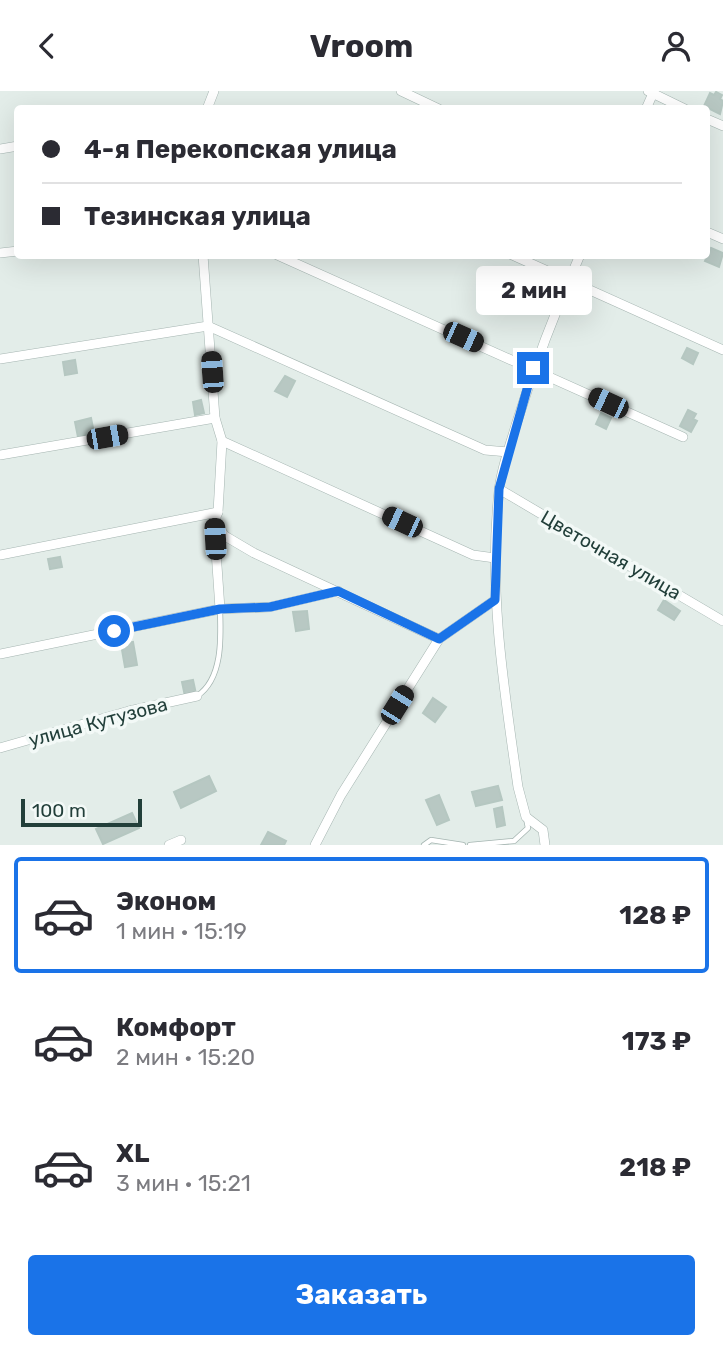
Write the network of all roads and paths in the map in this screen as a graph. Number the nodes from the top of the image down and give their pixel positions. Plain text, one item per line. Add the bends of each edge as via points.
1 (401, 91) edge
2 (652, 92) edge
3 (431, 105) edge
4 (677, 105) edge
5 (203, 259) edge
6 (285, 259) edge
7 (520, 259) edge
8 (578, 259) edge
9 (568, 283) junction
10 (208, 326) junction
11 (723, 350) edge
12 (0, 359) edge
13 (533, 368) junction
14 (215, 418) junction
15 (683, 437) dead end
16 (222, 441) junction
17 (508, 452) junction
18 (0, 455) edge
19 (499, 489) junction
20 (218, 512) junction
21 (214, 522) junction
22 (0, 555) edge
23 (495, 558) junction
24 (338, 591) junction
25 (495, 600) junction
26 (220, 609) junction
27 (723, 621) edge
28 (439, 639) junction
29 (0, 654) edge
30 (197, 697) joint
31 (0, 748) edge
32 (526, 817) junction
33 (181, 840) dead end
34 (169, 845) edge
35 (315, 845) edge
36 (424, 845) edge
37 (463, 845) edge
38 (470, 845) edge
39 (545, 845) edge

1 - 3 street
2 - 4 street
5 - 10 street
6 - 13 street
7 - 9 street
8 - 9 street
9 - 11 street
9 - 13 street
10 - 12 street
10 - 14 street
10 - 17 street via 485,450
13 - 15 street
13 - 17 street
14 - 16 street
14 - 18 street
16 - 20 street
16 - 23 street via 473,555
17 - 19 street
19 - 23 street
19 - 27 street, Цветочная улица
20 - 21 street
20 - 22 street
21 - 24 street via 225,536 254,553
21 - 26 street
23 - 25 street
24 - 26 street via 270,607
24 - 28 street
25 - 28 street
25 - 32 street via 507,712
26 - 29 street
26 - 30 lane via 221,646 204,692
28 - 35 street via 341,795
30 - 31 street, улица Кутузова
32 - 38 lane via 528,828 514,841
32 - 39 street via 543,830
33 - 34 street
36 - 37 lane via 431,840

